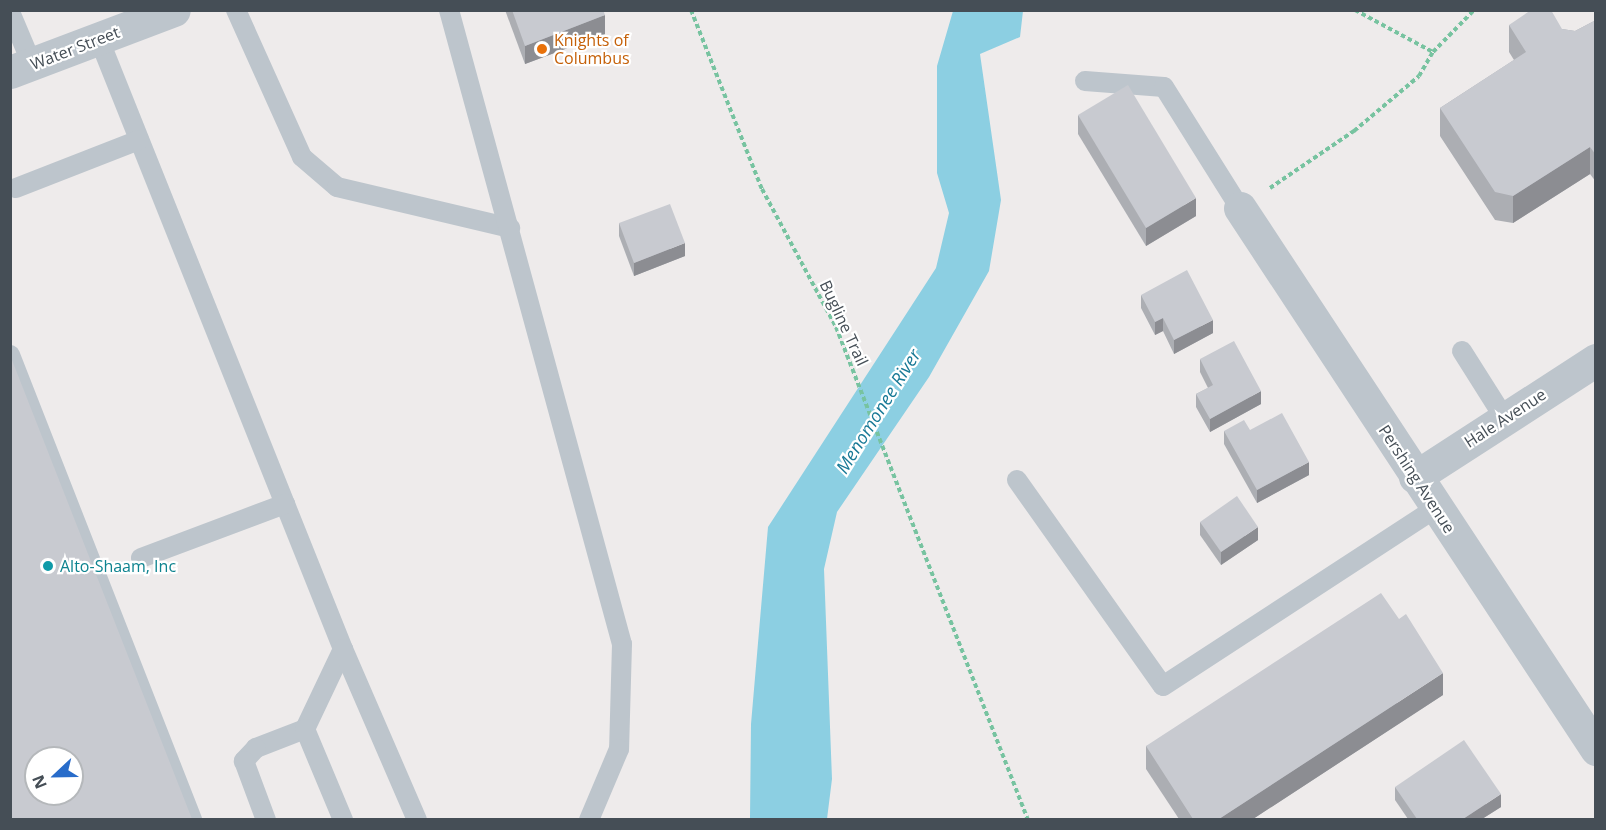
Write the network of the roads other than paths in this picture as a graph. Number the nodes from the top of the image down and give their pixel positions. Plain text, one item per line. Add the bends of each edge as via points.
1 (174, 10) edge
2 (236, 10) edge
3 (449, 10) edge
4 (10, 12) edge
5 (99, 39) junction
6 (21, 68) edge
7 (1085, 81) dead end
8 (139, 140) junction
9 (16, 188) dead end
10 (1240, 208) joint
11 (510, 228) junction
12 (1462, 351) dead end
13 (10, 355) edge
14 (1596, 360) edge
15 (1505, 418) junction
16 (1415, 477) junction
17 (1017, 480) dead end
18 (285, 504) junction
19 (1436, 508) junction
20 (141, 558) dead end
21 (343, 649) junction
22 (305, 729) junction
23 (1596, 749) edge
24 (192, 819) edge
25 (266, 819) edge
26 (343, 819) edge
27 (417, 819) edge
28 (589, 819) edge

1 - 5 street, Water Street
2 - 11 lane via 302,157 337,187
3 - 11 lane
4 - 6 lane
5 - 6 street, Water Street
5 - 8 lane
7 - 10 lane via 1164,87
8 - 9 lane
8 - 18 lane
10 - 16 street, Pershing Avenue
11 - 28 lane via 622,644 619,749
12 - 15 lane
13 - 24 lane
14 - 15 street, Hale Avenue
15 - 16 street, Hale Avenue
16 - 19 street, Pershing Avenue
17 - 19 lane via 1163,686
18 - 20 lane
18 - 21 lane
19 - 23 street, Pershing Avenue
21 - 22 lane
21 - 27 lane
22 - 25 lane via 256,748 244,761
22 - 26 lane

